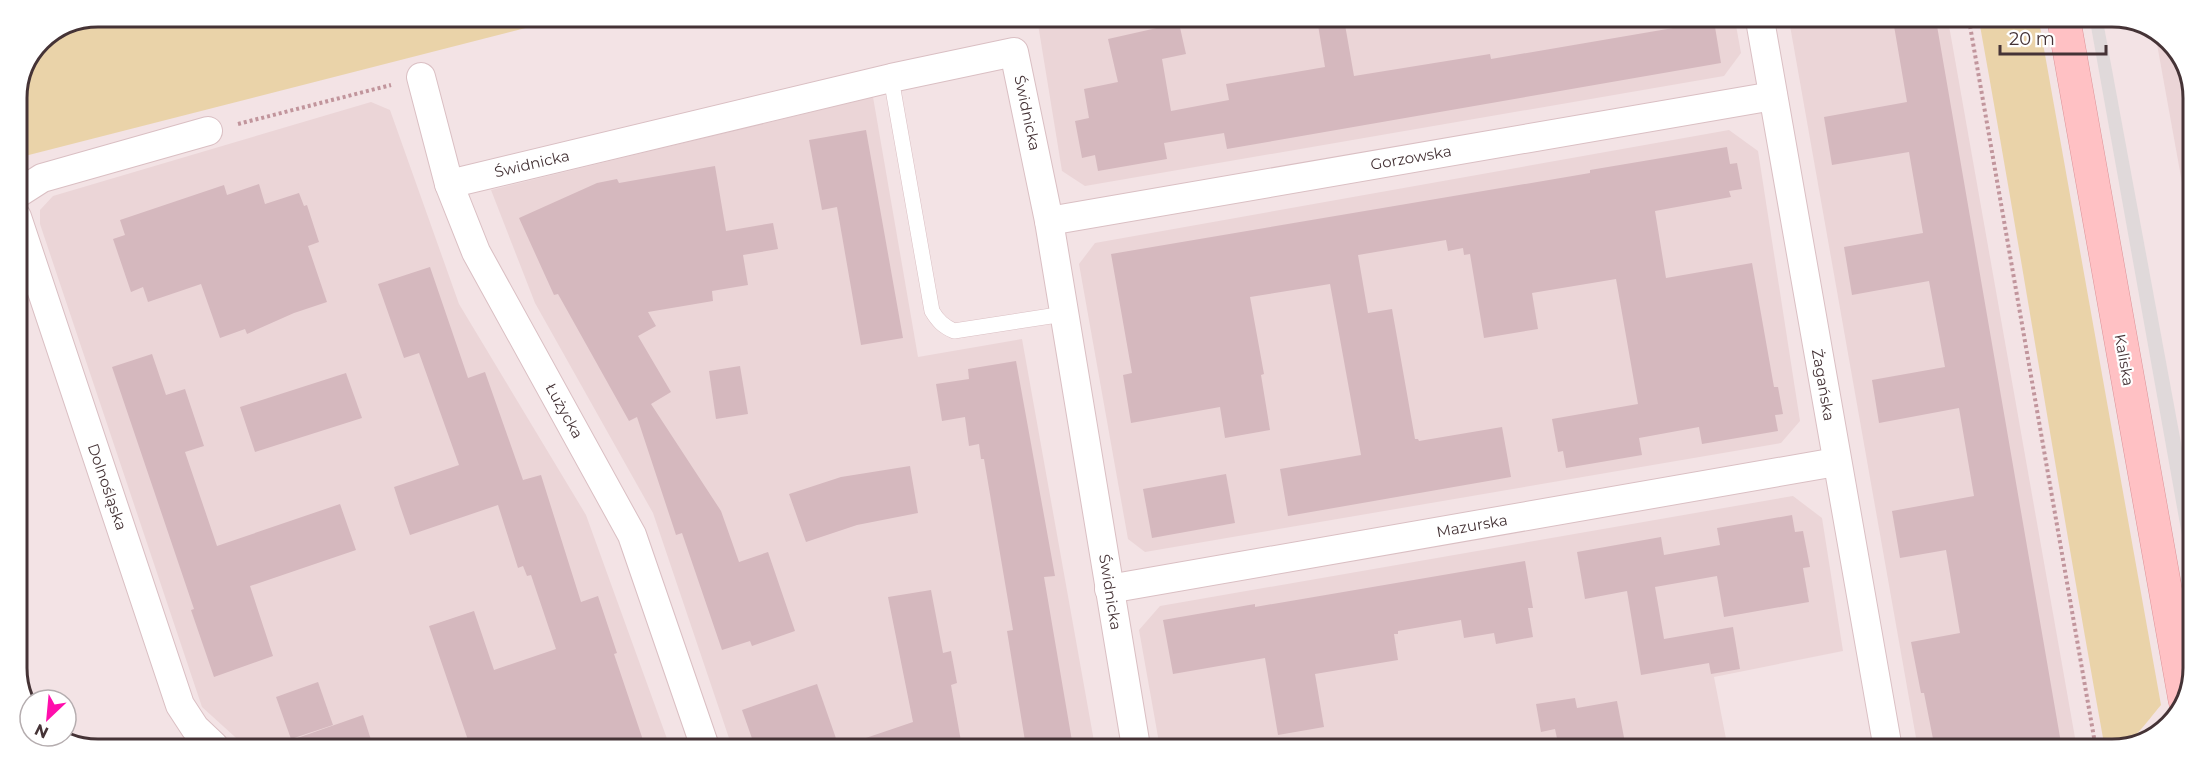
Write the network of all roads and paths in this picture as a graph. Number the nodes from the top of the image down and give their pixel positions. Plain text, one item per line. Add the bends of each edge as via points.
1 (1761, 27) edge
2 (1970, 27) edge
3 (2065, 27) edge
4 (421, 77) joint
5 (891, 78) junction
6 (1773, 96) junction
7 (208, 132) joint
8 (449, 184) junction
9 (27, 188) edge
10 (1049, 221) junction
11 (27, 247) edge
12 (1064, 314) junction
13 (1836, 462) junction
14 (1109, 589) junction
15 (2182, 682) edge
16 (207, 739) edge
17 (702, 739) edge
18 (1135, 739) edge
19 (1886, 739) edge
20 (2094, 739) edge

1 - 6 street, Żagańska
2 - 20 path
3 - 15 street, Kaliska
4 - 7 path
4 - 8 street, Łużycka
5 - 8 street, Świdnicka
5 - 10 street, Świdnicka via 1014,52
5 - 12 lane via 932,311 937,319 954,331
6 - 10 street, Gorzowska
6 - 13 street, Żagańska
7 - 9 street via 42,178
8 - 17 street, Łużycka via 476,252 632,535
10 - 12 street, Świdnicka
11 - 16 street, Dolnośląska via 180,705
12 - 14 street, Świdnicka
13 - 14 street, Mazurska
13 - 19 street, Żagańska
14 - 18 street, Świdnicka

